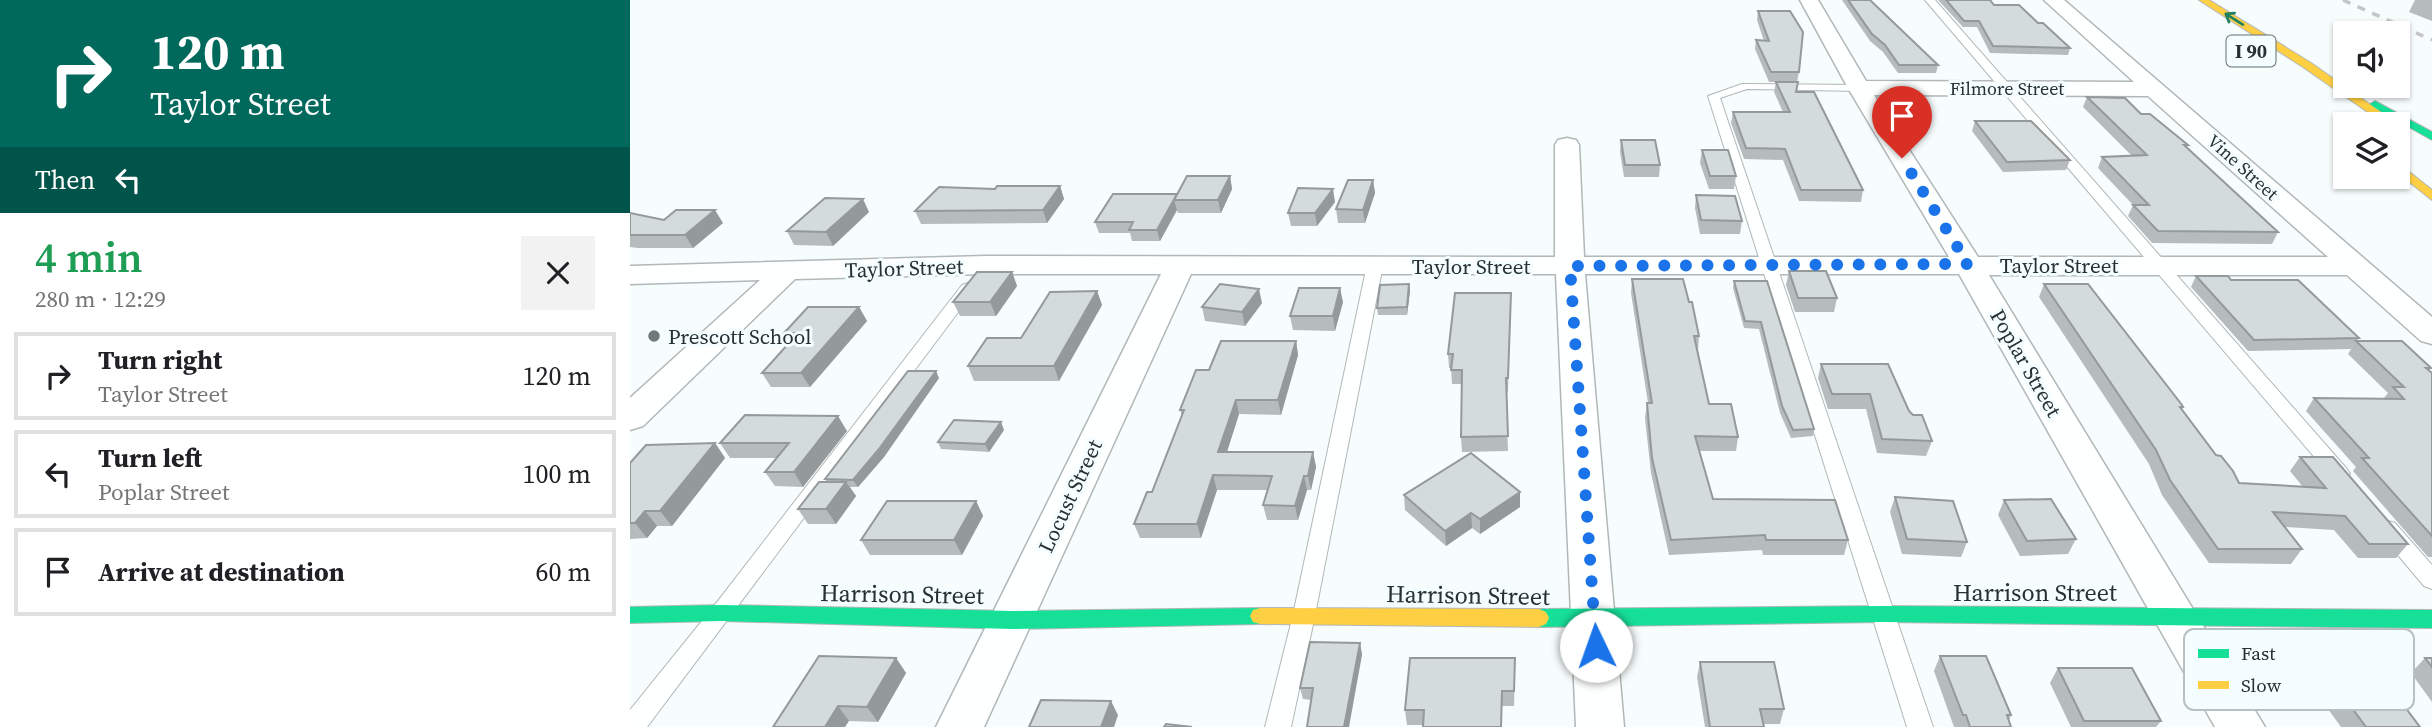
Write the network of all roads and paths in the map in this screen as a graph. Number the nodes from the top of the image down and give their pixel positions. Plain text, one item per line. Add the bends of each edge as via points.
1 (1809, 0) edge
2 (1930, 0) edge
3 (2053, 0) edge
4 (2203, 0) edge
5 (2188, 6) dead end
6 (2239, 42) dead end
7 (2306, 65) junction
8 (1858, 88) junction
9 (2006, 89) junction
10 (2156, 89) junction
11 (2375, 112) edge
12 (2410, 136) edge
13 (2432, 137) edge
14 (1567, 145) dead end
15 (2432, 152) edge
16 (2410, 165) edge
17 (2410, 177) edge
18 (2432, 181) edge
19 (2432, 196) edge
20 (1968, 264) junction
21 (986, 265) junction
22 (1180, 265) junction
23 (1375, 265) junction
24 (1767, 265) junction
25 (2160, 265) junction
26 (1570, 266) junction
27 (2354, 266) junction
28 (786, 272) junction
29 (630, 275) edge
30 (2432, 334) edge
31 (630, 418) edge
32 (2350, 485) edge
33 (2378, 517) edge
34 (2432, 580) edge
35 (722, 613) junction
36 (1883, 614) junction
37 (630, 615) edge
38 (1304, 615) junction
39 (2175, 616) junction
40 (1595, 619) junction
41 (2432, 619) edge
42 (1012, 620) junction
43 (2184, 631) edge
44 (2231, 710) edge
45 (632, 727) edge
46 (960, 727) edge
47 (1278, 727) edge
48 (1600, 727) edge
49 (1920, 727) edge
50 (2241, 727) edge

1 - 8 street, Poplar Street
2 - 9 lane
3 - 10 street, Vine Street
7 -> 4 main road, I 90
5 - 6 main road, I 90
7 - 11 main road, I 90
7 - 13 main road
8 - 9 street, Filmore Street
8 - 20 street, Poplar Street
8 - 24 lane via 1746,86 1714,96
9 - 10 street, Filmore Street
9 - 25 lane
10 - 27 street, Vine Street
12 - 15 main road
14 - 26 street
16 - 18 main road
17 - 19 main road
20 - 24 street, Taylor Street
20 - 25 street, Taylor Street
20 - 39 street, Poplar Street
21 - 22 street, Taylor Street
21 - 28 street, Taylor Street
21 - 35 lane
22 - 23 street, Taylor Street
22 - 42 street, Locust Street
23 - 26 street, Taylor Street
23 - 38 lane
24 - 26 street, Taylor Street
24 - 36 lane
25 - 27 street, Taylor Street
25 - 32 lane
26 - 40 street
27 - 30 street, Vine Street
28 - 29 street, Taylor Street
28 - 31 street
33 - 34 lane
35 - 37 main road, Harrison Street
35 - 42 main road, Harrison Street
35 - 45 lane
36 - 39 main road, Harrison Street
36 - 40 main road, Harrison Street
36 - 49 lane
38 - 40 main road, Harrison Street
38 - 42 main road, Harrison Street
38 - 47 lane
39 - 41 main road, Harrison Street
39 - 43 street, Poplar Street
40 - 48 street
42 - 46 street, Locust Street
44 - 50 street, Poplar Street

